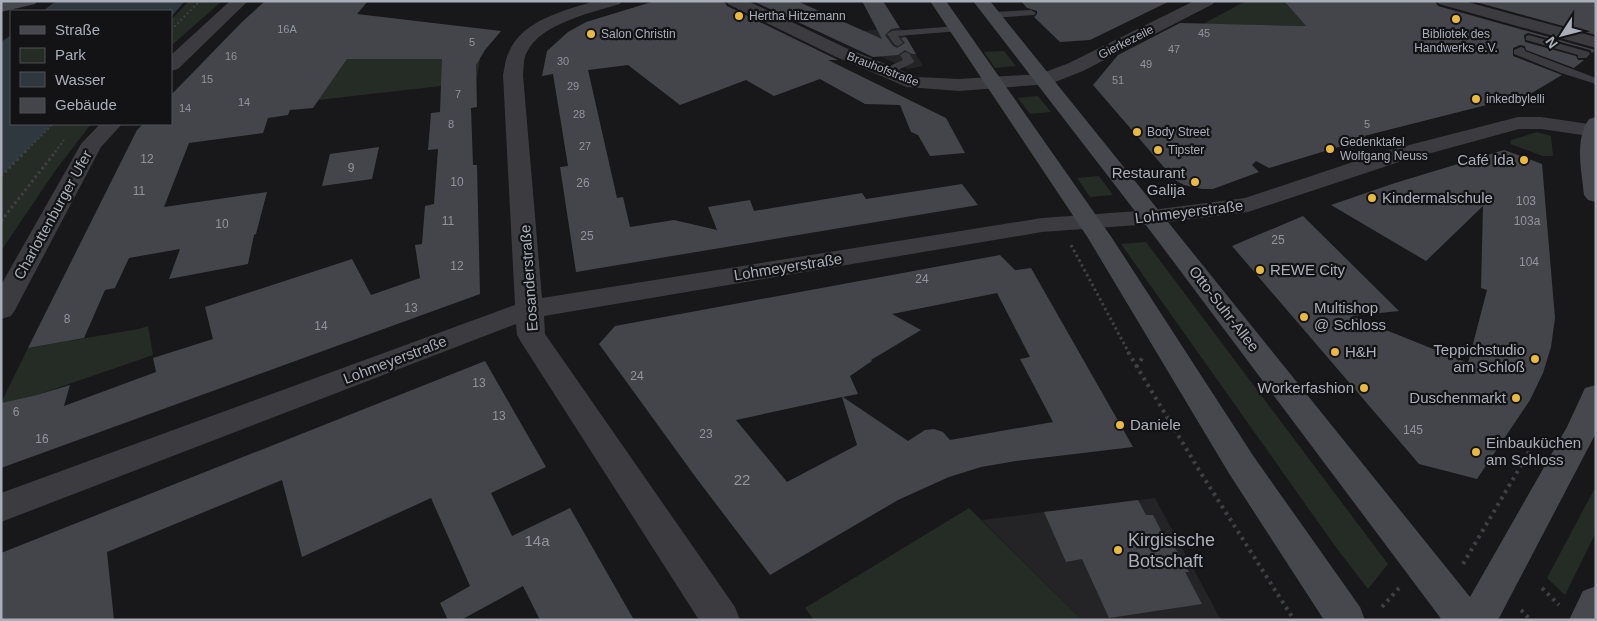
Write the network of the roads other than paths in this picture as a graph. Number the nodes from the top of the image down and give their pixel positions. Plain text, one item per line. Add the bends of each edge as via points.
1 (240, 1) edge
2 (614, 1) edge
3 (734, 1) edge
4 (938, 1) edge
5 (1207, 1) edge
6 (1445, 1) edge
7 (28, 2) edge
8 (1, 7) edge
9 (986, 8) edge
10 (1031, 13) dead end
11 (957, 29) junction
12 (1534, 36) junction
13 (898, 43) dead end
14 (1596, 43) edge
15 (1522, 50) dead end
16 (905, 55) dead end
17 (1582, 56) dead end
18 (172, 64) edge
19 (885, 72) junction
20 (1043, 80) junction
21 (1596, 81) edge
22 (996, 84) junction
23 (111, 125) edge
24 (1595, 128) edge
25 (1596, 195) edge
26 (1152, 217) junction
27 (1089, 222) junction
28 (530, 309) junction
29 (1, 310) edge
30 (1596, 396) edge
31 (1, 508) edge
32 (721, 620) edge
33 (1346, 620) edge
34 (1465, 620) edge
35 (1478, 620) edge

1 - 18 street
2 - 28 street, Eosanderstraße via 565,16 537,31 518,50 513,75
3 - 19 street, Brauhofstraße
4 - 11 main road
5 - 20 street, Gierkezeile
6 - 12 street
7 - 8 main road
9 - 10 lane
9 - 20 main road, Otto-Suhr-Allee
11 - 13 lane via 892,34
11 - 22 main road
12 - 14 street
12 - 17 lane via 1557,47 1585,54
15 - 21 lane via 1518,52 1569,68
16 - 19 lane via 909,61
19 - 22 street, Brauhofstraße via 923,84
20 - 22 street, Brauhofstraße
20 - 26 main road, Otto-Suhr-Allee
22 - 27 main road
23 - 29 street, Charlottenburger Ufer via 92,144
24 - 25 main road via 1590,142
24 - 26 street, Lohmeyerstraße via 1518,123 1394,156 1248,205
26 - 27 street, Lohmeyerstraße
26 - 34 main road, Otto-Suhr-Allee
27 - 28 street, Lohmeyerstraße via 1027,228
27 - 33 main road via 1242,466
28 - 31 street, Lohmeyerstraße
28 - 32 street, Eosanderstraße via 531,335
30 - 35 main road via 1582,429

